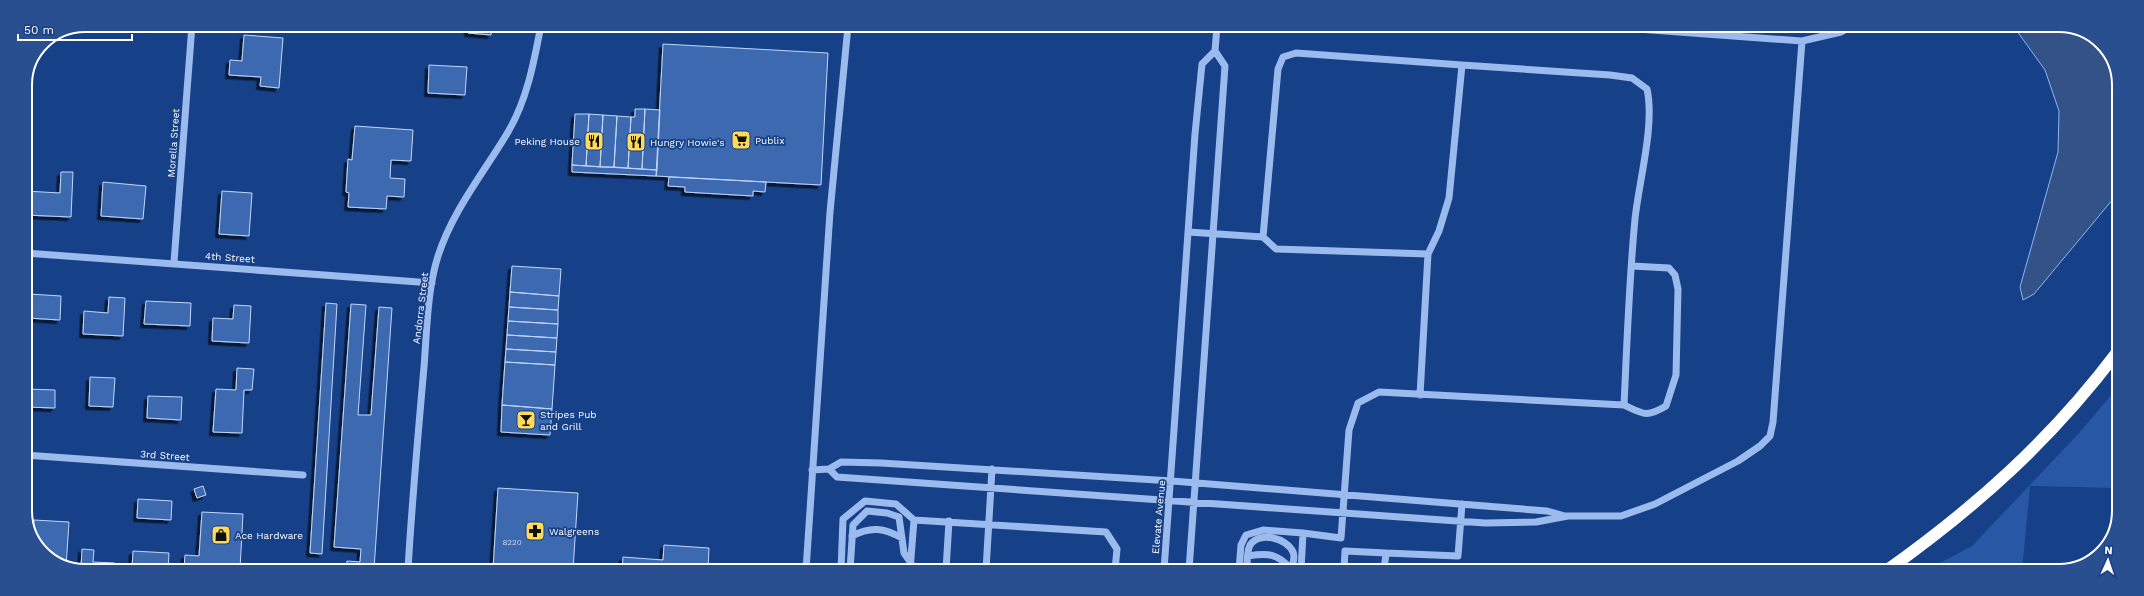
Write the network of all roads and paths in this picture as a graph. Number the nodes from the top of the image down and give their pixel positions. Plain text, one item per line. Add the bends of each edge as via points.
1 (191, 32) edge
2 (540, 32) edge
3 (847, 32) edge
4 (1217, 32) edge
5 (1687, 32) edge
6 (1841, 32) edge
7 (1802, 41) junction
8 (1215, 51) junction
9 (1462, 65) junction
10 (1188, 232) junction
11 (1213, 234) junction
12 (1263, 237) junction
13 (32, 253) edge
14 (1428, 254) junction
15 (174, 262) junction
16 (1632, 266) junction
17 (432, 283) junction
18 (2112, 359) edge
19 (1420, 395) junction
20 (1624, 405) junction
21 (32, 456) edge
22 (992, 469) junction
23 (812, 470) junction
24 (829, 470) junction
25 (303, 475) dead end
26 (1172, 481) junction
27 (1195, 484) junction
28 (990, 488) junction
29 (1343, 495) junction
30 (1170, 501) junction
31 (1194, 502) junction
32 (1462, 504) junction
33 (1343, 513) junction
34 (1568, 516) junction
35 (914, 520) junction
36 (948, 521) junction
37 (1461, 522) junction
38 (989, 524) junction
39 (1303, 533) junction
40 (852, 536) junction
41 (902, 538) junction
42 (1341, 538) junction
43 (1345, 551) junction
44 (1386, 553) junction
45 (1248, 556) junction
46 (408, 564) edge
47 (806, 564) edge
48 (841, 564) edge
49 (850, 564) edge
50 (909, 564) edge
51 (910, 564) edge
52 (946, 564) edge
53 (986, 564) edge
54 (1116, 564) edge
55 (1165, 564) edge
56 (1189, 564) edge
57 (1239, 564) edge
58 (1247, 564) edge
59 (1286, 564) edge
60 (1293, 564) edge
61 (1301, 564) edge
62 (1344, 564) edge
63 (1385, 564) edge
64 (1895, 564) edge

1 - 15 street, Morella Street
2 - 17 street, Andorra Street via 533,68 524,96 508,131 448,227
3 - 23 street via 830,212
4 - 8 street
5 - 7 street
6 - 7 street
7 - 34 street via 1775,404 1770,436 1738,461 1655,504 1621,516
8 - 10 street, Elevate Avenue via 1202,64
8 - 11 street via 1225,66
9 - 12 street via 1296,53 1283,57 1278,70
9 - 14 street via 1449,198 1439,231
9 - 16 street via 1610,74 1632,78 1647,89 1649,98 1646,143 1635,218
10 - 11 street
10 - 26 street, Elevate Avenue
11 - 12 street
11 - 27 street
12 - 14 street via 1276,249
13 - 15 street, 4th Street
14 - 19 street
15 - 17 street, 4th Street
16 - 20 street
16 - 20 street via 1670,268 1676,275 1676,375 1666,406 1644,415
17 - 46 street, Andorra Street
18 - 64 highway via 2056,426 2012,471 1968,510
19 - 20 street
19 - 29 street via 1378,392 1358,403 1349,430
21 - 25 street, 3rd Street
22 - 24 street via 849,461 841,462
22 - 26 street
22 - 28 street
23 - 24 street
23 - 47 street
24 - 28 street via 836,477
26 - 27 street
26 - 30 street, Elevate Avenue
27 - 29 street
27 - 31 street
28 - 30 street
28 - 38 street
29 - 32 street
29 - 33 street
30 - 31 street
30 - 55 street, Elevate Avenue
31 - 33 street
31 - 56 street
32 - 34 street via 1547,511
32 - 37 street
33 - 37 street
33 - 42 street
34 - 37 street via 1508,524
35 - 36 street
35 - 48 street via 896,504 865,501 843,519
35 - 51 street
36 - 38 street
36 - 52 street
37 - 44 street via 1458,556
38 - 53 street
38 - 54 street via 1106,532 1117,549
39 - 42 street
39 - 57 street via 1263,530 1246,535 1241,545
39 - 61 street
40 - 41 street via 864,530 888,530
40 - 41 street via 854,525 867,511 899,517
40 - 49 street
41 - 50 street
42 - 43 street
43 - 44 street
43 - 62 street
44 - 63 street
45 - 58 street
45 - 59 street via 1274,555
45 - 60 street via 1250,546 1255,541 1263,538 1277,539 1287,544 1293,552

